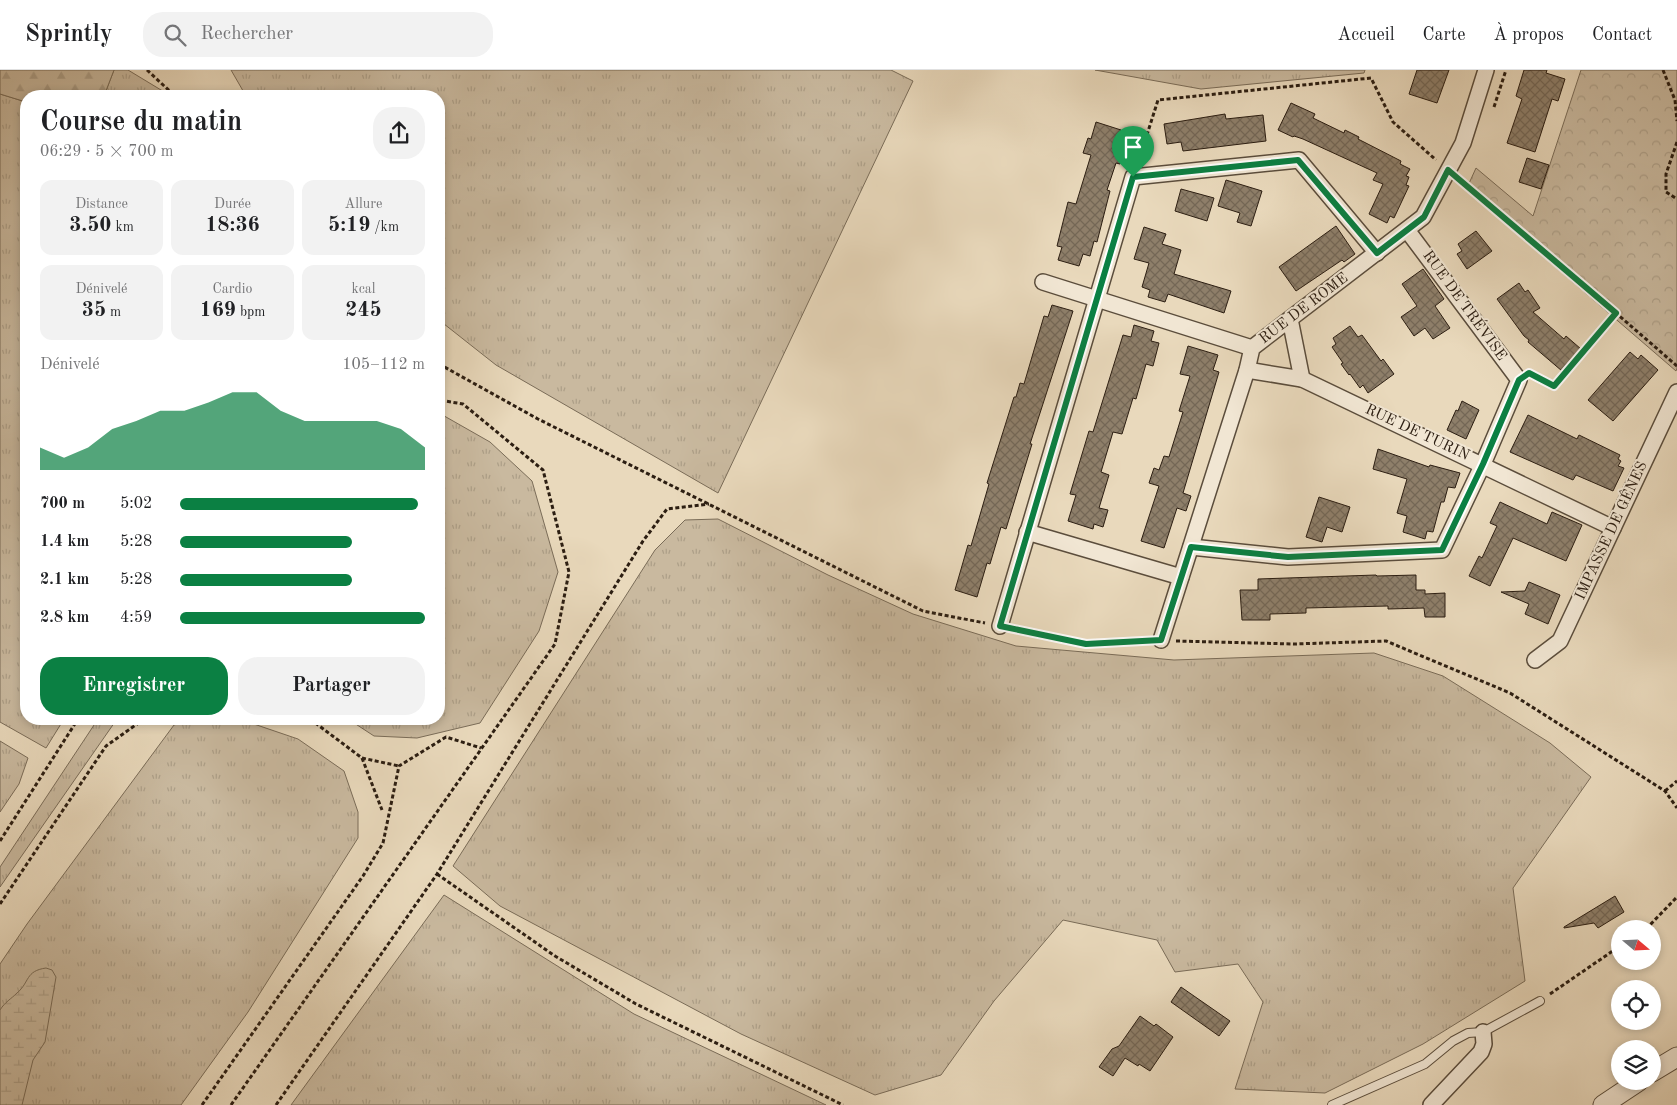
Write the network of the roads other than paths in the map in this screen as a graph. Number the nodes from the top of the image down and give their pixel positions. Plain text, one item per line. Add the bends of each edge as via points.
1 (1486, 70) edge
2 (1408, 230) junction
3 (1377, 253) junction
4 (1043, 282) dead end
5 (1097, 299) junction
6 (1290, 319) junction
7 (1252, 348) junction
8 (1247, 370) junction
9 (1302, 379) junction
10 (1677, 392) edge
11 (1483, 464) junction
12 (1613, 528) junction
13 (1028, 532) junction
14 (1191, 547) junction
15 (1181, 577) junction
16 (1000, 626) road end
17 (1161, 640) road end
18 (1535, 660) dead end
19 (1540, 1001) road end
20 (1484, 1032) junction
21 (1677, 1057) edge
22 (1661, 1067) edge
23 (1626, 1090) edge
24 (1332, 1105) edge
25 (1430, 1105) edge
26 (1603, 1105) edge

1 - 2 street, RUE DE ROME via 1463,143 1424,217
2 - 3 street, RUE DE ROME
2 - 11 street, RUE DE TRÉVISE via 1519,380
3 - 5 street via 1298,160 1133,177
3 - 6 street, RUE DE ROME
4 - 5 street
5 - 7 street
5 - 13 street
6 - 7 street, RUE DE ROME
6 - 9 street
7 - 8 street, RUE DE ROME
8 - 9 street, RUE DE TURIN
8 - 14 street, RUE DE ROME
9 - 11 street, RUE DE TURIN
10 - 12 street, IMPASSE DE GÊNES
11 - 12 street, RUE DE TURIN
11 - 14 street via 1442,550 1288,557
12 - 18 street, IMPASSE DE GÊNES via 1560,641
13 - 15 street
13 - 16 street
14 - 15 street, RUE DE ROME
15 - 17 street, RUE DE ROME
19 - 20 lane
20 - 24 lane via 1468,1033 1425,1064
20 - 25 street via 1481,1052
21 - 22 street
23 - 26 street

